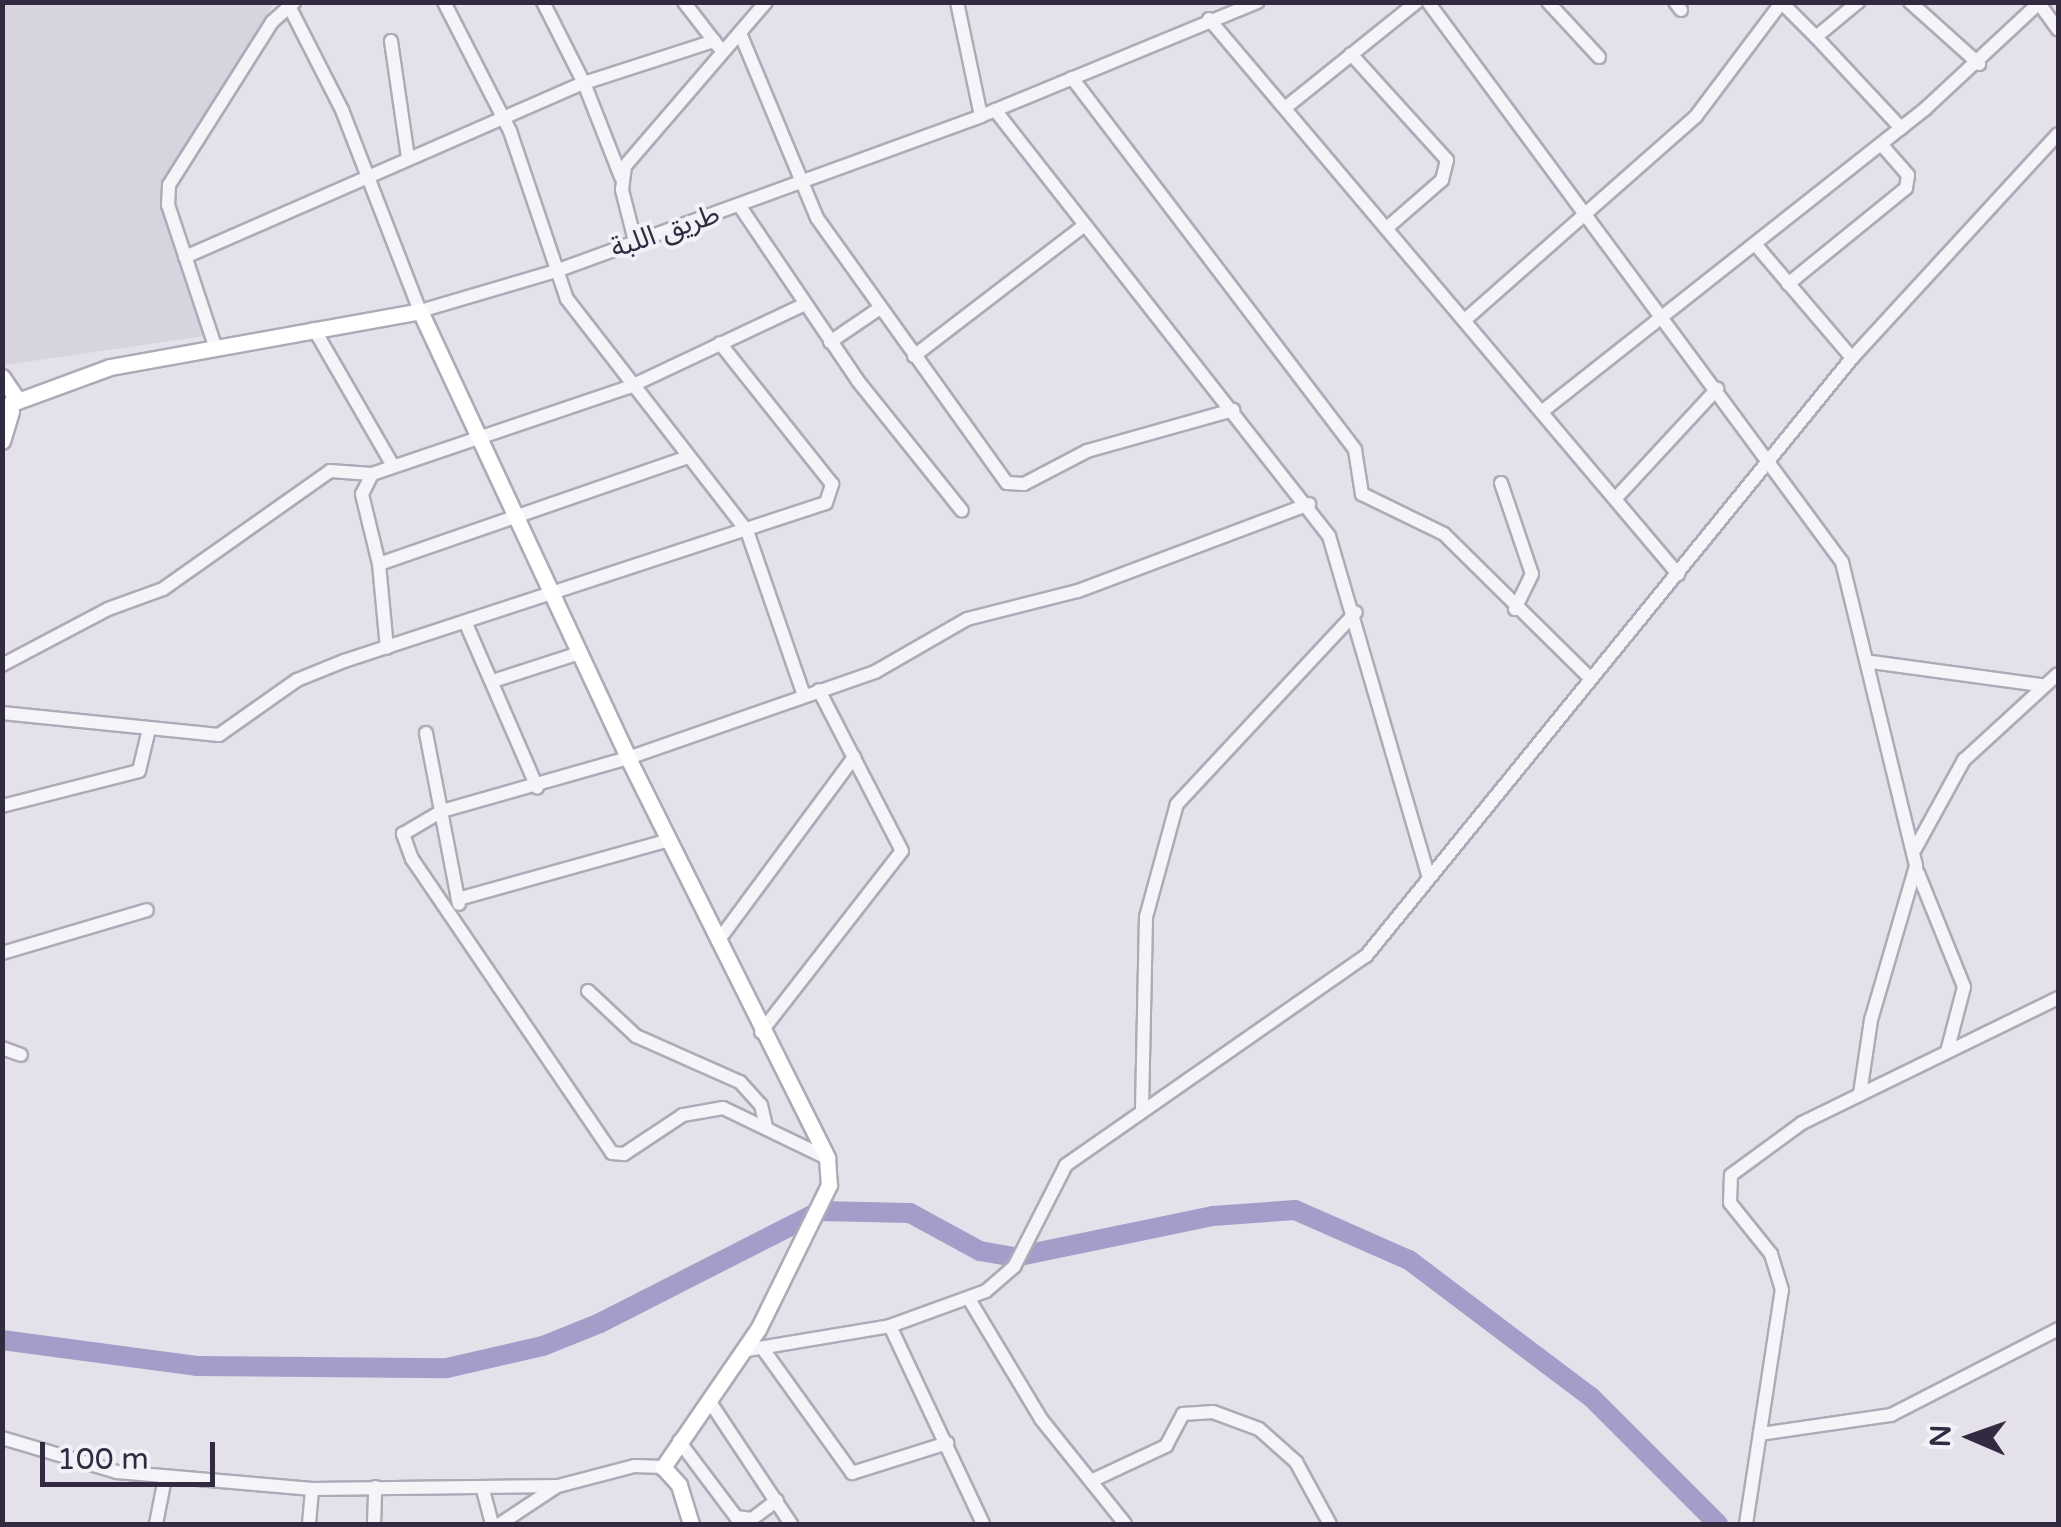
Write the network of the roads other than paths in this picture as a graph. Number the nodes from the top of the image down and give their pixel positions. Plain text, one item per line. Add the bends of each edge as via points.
1 (444, 2) edge
2 (544, 2) edge
3 (684, 2) edge
4 (766, 2) edge
5 (958, 2) edge
6 (1257, 2) edge
7 (1417, 2) edge
8 (1428, 2) edge
9 (1548, 2) edge
10 (1858, 2) edge
11 (1910, 2) edge
12 (1782, 3) edge
13 (2039, 3) edge
14 (292, 4) edge
15 (1217, 12) edge
16 (2058, 30) edge
17 (740, 33) junction
18 (1816, 36) junction
19 (391, 41) dead end
20 (718, 46) junction
21 (1351, 54) junction
22 (1599, 57) dead end
23 (1980, 64) junction
24 (1072, 78) junction
25 (584, 83) junction
26 (1285, 108) junction
27 (995, 110) junction
28 (981, 116) junction
29 (501, 118) junction
30 (1901, 128) junction
31 (2058, 134) edge
32 (1881, 144) junction
33 (408, 158) junction
34 (368, 176) junction
35 (622, 177) junction
36 (796, 183) junction
37 (740, 205) junction
38 (1588, 211) junction
39 (1388, 227) junction
40 (1082, 228) junction
41 (636, 241) junction
42 (1755, 244) junction
43 (185, 257) junction
44 (556, 271) junction
45 (1788, 284) junction
46 (803, 304) junction
47 (880, 308) junction
48 (420, 311) junction
49 (1466, 319) junction
50 (1663, 319) junction
51 (314, 329) junction
52 (830, 342) junction
53 (720, 343) junction
54 (215, 346) junction
55 (914, 356) junction
56 (1852, 358) junction
57 (7, 380) edge
58 (50, 383) junction
59 (629, 387) junction
60 (1717, 389) junction
61 (9, 410) edge
62 (1233, 410) junction
63 (1544, 410) junction
64 (478, 438) junction
65 (2, 441) edge
66 (688, 457) junction
67 (1770, 459) junction
68 (392, 466) junction
69 (372, 474) junction
70 (1501, 483) dead end
71 (1616, 498) junction
72 (1309, 504) junction
73 (962, 511) dead end
74 (516, 519) junction
75 (748, 531) junction
76 (379, 564) junction
77 (1678, 574) junction
78 (553, 598) junction
79 (1515, 609) junction
80 (1356, 612) junction
81 (467, 626) junction
82 (387, 648) junction
83 (579, 653) junction
84 (1872, 662) junction
85 (2, 666) edge
86 (2058, 674) edge
87 (1590, 678) junction
88 (493, 681) junction
89 (2041, 685) junction
90 (819, 690) junction
91 (804, 696) junction
92 (2, 713) edge
93 (149, 730) junction
94 (426, 733) dead end
95 (854, 756) junction
96 (628, 758) junction
97 (537, 787) junction
98 (2, 806) edge
99 (442, 810) junction
100 (670, 840) junction
101 (1915, 849) junction
102 (1916, 866) junction
103 (1428, 874) junction
104 (458, 899) junction
105 (146, 910) dead end
106 (463, 932) junction
107 (718, 941) junction
108 (2, 953) edge
109 (588, 991) dead end
110 (2058, 998) edge
111 (761, 1032) junction
112 (2, 1048) edge
113 (1948, 1052) junction
114 (21, 1055) dead end
115 (1860, 1094) junction
116 (1142, 1108) junction
117 (766, 1126) junction
118 (827, 1158) junction
119 (968, 1299) junction
120 (890, 1326) junction
121 (2058, 1329) edge
122 (755, 1350) junction
123 (712, 1406) junction
124 (1760, 1434) junction
125 (2, 1438) edge
126 (679, 1441) junction
127 (947, 1443) junction
128 (662, 1467) junction
129 (165, 1478) junction
130 (1090, 1481) junction
131 (558, 1486) junction
132 (375, 1487) junction
133 (312, 1489) junction
134 (483, 1490) junction
135 (777, 1500) junction
136 (156, 1524) edge
137 (309, 1524) edge
138 (374, 1524) edge
139 (492, 1524) edge
140 (500, 1524) edge
141 (690, 1524) edge
142 (790, 1524) edge
143 (983, 1524) edge
144 (1125, 1524) edge
145 (1330, 1524) edge
146 (1746, 1524) edge

1 - 29 street
2 - 25 street
3 - 20 street
4 - 17 street
5 - 28 street
6 - 15 street, طريق اللبة
7 - 21 street
8 - 38 street
9 - 22 street
10 - 18 street
11 - 23 street
12 - 18 street
12 - 38 street via 1714,98
13 - 16 street
13 - 23 street
14 - 34 street
14 - 43 street via 169,185
15 - 24 street, طريق اللبة
15 - 26 street
17 - 20 street
17 - 36 street
18 - 30 street
19 - 33 street
20 - 25 street
20 - 35 street
21 - 26 street
21 - 39 street via 1448,160 1442,180
23 - 30 street
24 - 27 street, طريق اللبة
24 - 79 street via 1355,450 1362,494 1444,534
25 - 29 street
25 - 35 street
26 - 39 street
27 - 28 street, طريق اللبة
27 - 40 street
28 - 36 street, طريق اللبة
29 - 33 street
29 - 44 street
30 - 32 street
31 - 56 street
32 - 42 street
32 - 45 street via 1908,175 1906,188
33 - 34 street
34 - 43 street
34 - 48 street
35 - 41 street
36 - 37 street, طريق اللبة
36 - 47 street
37 - 41 street, طريق اللبة
37 - 46 street
38 - 49 street
38 - 50 street
39 - 49 street
40 - 55 street
40 - 62 street
41 - 44 street, طريق اللبة
42 - 45 street
42 - 50 street
43 - 54 street
44 - 48 street, طريق اللبة
44 - 59 street
45 - 56 street
46 - 52 street
46 - 53 street
47 - 52 street
47 - 55 street
48 - 51 main road, طريق اللبة
48 - 64 main road
49 - 63 street
50 - 60 street
50 - 63 street
51 - 54 main road, طريق اللبة
51 - 68 street
52 - 73 street
53 - 59 street
53 - 75 street via 832,484 826,503
54 - 58 main road, طريق اللبة
55 - 62 street via 1014,487 1087,452
56 - 67 street
57 - 58 main road, طريق اللبة
57 - 61 main road
58 - 61 main road, طريق اللبة
59 - 64 street
59 - 66 street
60 - 67 street
60 - 71 street
61 - 65 main road
62 - 72 street
63 - 71 street
64 - 68 street
64 - 74 main road
66 - 74 street
66 - 75 street
67 - 77 street
67 - 84 street via 1842,562
68 - 69 street
69 - 76 street via 362,494
69 - 85 street via 330,472 163,589 108,608
70 - 79 street via 1532,574
71 - 77 street
72 - 80 street via 1346,573
72 - 90 street via 1078,591 968,619 875,672
74 - 76 street
74 - 78 main road
75 - 78 street
75 - 91 street
76 - 82 street
77 - 87 street
78 - 81 street
78 - 83 main road
79 - 87 street
80 - 103 street
80 - 116 street via 1204,769 1170,820 1146,917
81 - 82 street
81 - 88 street
82 - 93 street via 297,680 227,732
83 - 88 street
83 - 96 main road
84 - 89 street
84 - 101 street via 1890,777
86 - 89 street
87 - 103 street
88 - 97 street
89 - 101 street via 1964,760
90 - 91 street
90 - 95 street
91 - 96 street
92 - 93 street
93 - 98 street via 139,771
94 - 99 street
95 - 107 street
95 - 111 street via 901,842 900,863
96 - 97 street
96 - 100 main road
97 - 99 street
99 - 104 street
99 - 106 street via 411,824 404,846
100 - 104 street
100 - 107 main road
101 - 102 street
102 - 113 street via 1964,987
102 - 115 street via 1871,1020
103 - 116 street via 1396,927 1366,956
104 - 106 street
105 - 108 street
106 - 117 street via 612,1154 624,1154 701,1109 750,1114
107 - 111 main road
109 - 117 street via 636,1036 740,1082 761,1106
110 - 113 street
111 - 118 main road
112 - 114 street
113 - 115 street
115 - 124 street via 1769,1144 1726,1185 1780,1274
116 - 119 street via 1066,1165 1014,1267
117 - 118 street
118 - 122 main road via 830,1185
119 - 120 street
119 - 130 street via 1041,1419
120 - 122 street
120 - 127 street
121 - 124 street via 1891,1414
122 - 123 main road
122 - 127 street via 852,1474
123 - 126 main road
123 - 135 street
124 - 146 street
125 - 129 street
126 - 128 main road
126 - 135 street via 736,1518 752,1519
127 - 143 street
128 - 131 street via 634,1466
128 - 141 main road via 679,1485
129 - 133 street
129 - 136 street
130 - 144 street
130 - 145 street via 1166,1446 1183,1414 1213,1412 1258,1429 1296,1462
131 - 134 street
131 - 140 street
132 - 133 street
132 - 134 street
132 - 138 street
133 - 137 street
134 - 139 street
135 - 142 street

